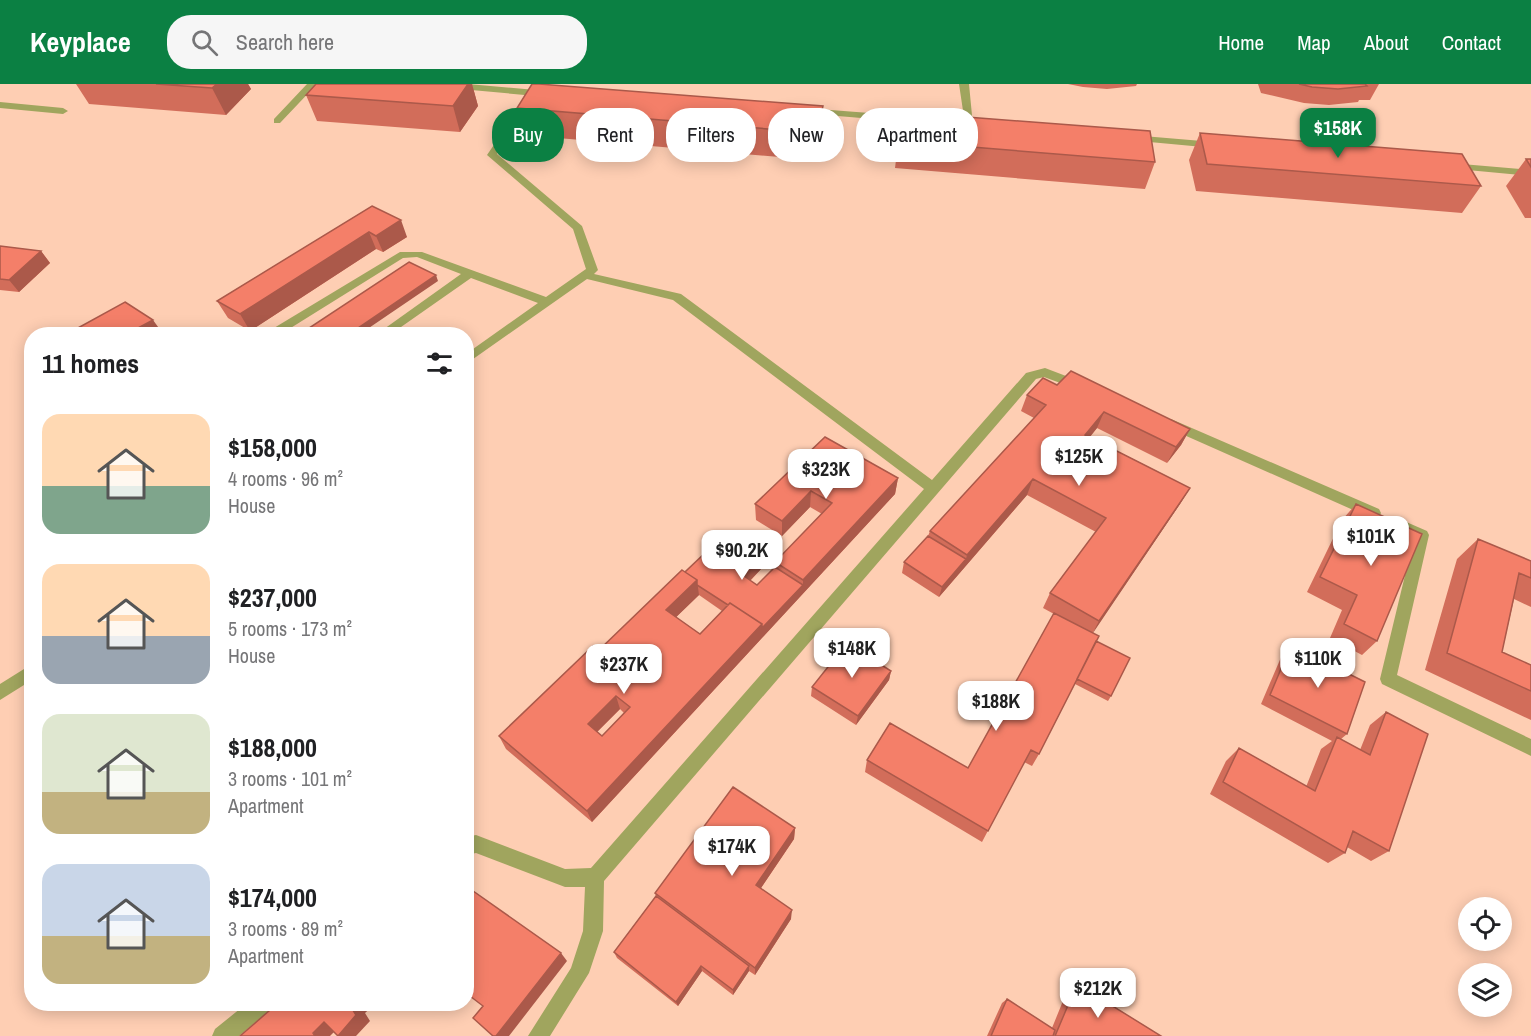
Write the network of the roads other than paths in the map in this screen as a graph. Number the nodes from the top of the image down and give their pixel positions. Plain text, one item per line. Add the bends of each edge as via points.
1 (312, 84) edge
2 (438, 84) edge
3 (964, 84) edge
4 (537, 88) edge
5 (556, 94) edge
6 (0, 105) edge
7 (968, 108) edge
8 (63, 111) dead end
9 (277, 121) dead end
10 (978, 125) edge
11 (982, 125) edge
12 (1125, 137) edge
13 (1221, 146) edge
14 (1436, 164) edge
15 (1531, 172) edge
16 (470, 273) junction
17 (584, 276) junction
18 (547, 302) junction
19 (284, 327) edge
20 (393, 327) edge
21 (474, 354) edge
22 (1098, 394) edge
23 (1162, 420) edge
24 (934, 489) junction
25 (24, 676) edge
26 (0, 693) edge
27 (1531, 748) edge
28 (474, 844) edge
29 (595, 876) junction
30 (253, 1011) edge
31 (222, 1036) edge
32 (538, 1036) edge

1 - 9 street
2 - 4 street
3 - 7 street
4 - 5 street
4 - 17 street via 492,155 578,228 592,270
6 - 8 street
10 - 11 street
12 - 13 street
14 - 15 street
16 - 18 street
16 - 19 street via 418,254 400,255
16 - 20 street
17 - 18 street
17 - 24 street via 676,297
18 - 21 street
22 - 24 street via 1045,372 1031,376
23 - 27 street via 1422,536 1388,679
24 - 29 street
25 - 26 street
28 - 29 street via 565,878
29 - 32 street via 593,931 579,973
30 - 31 street

